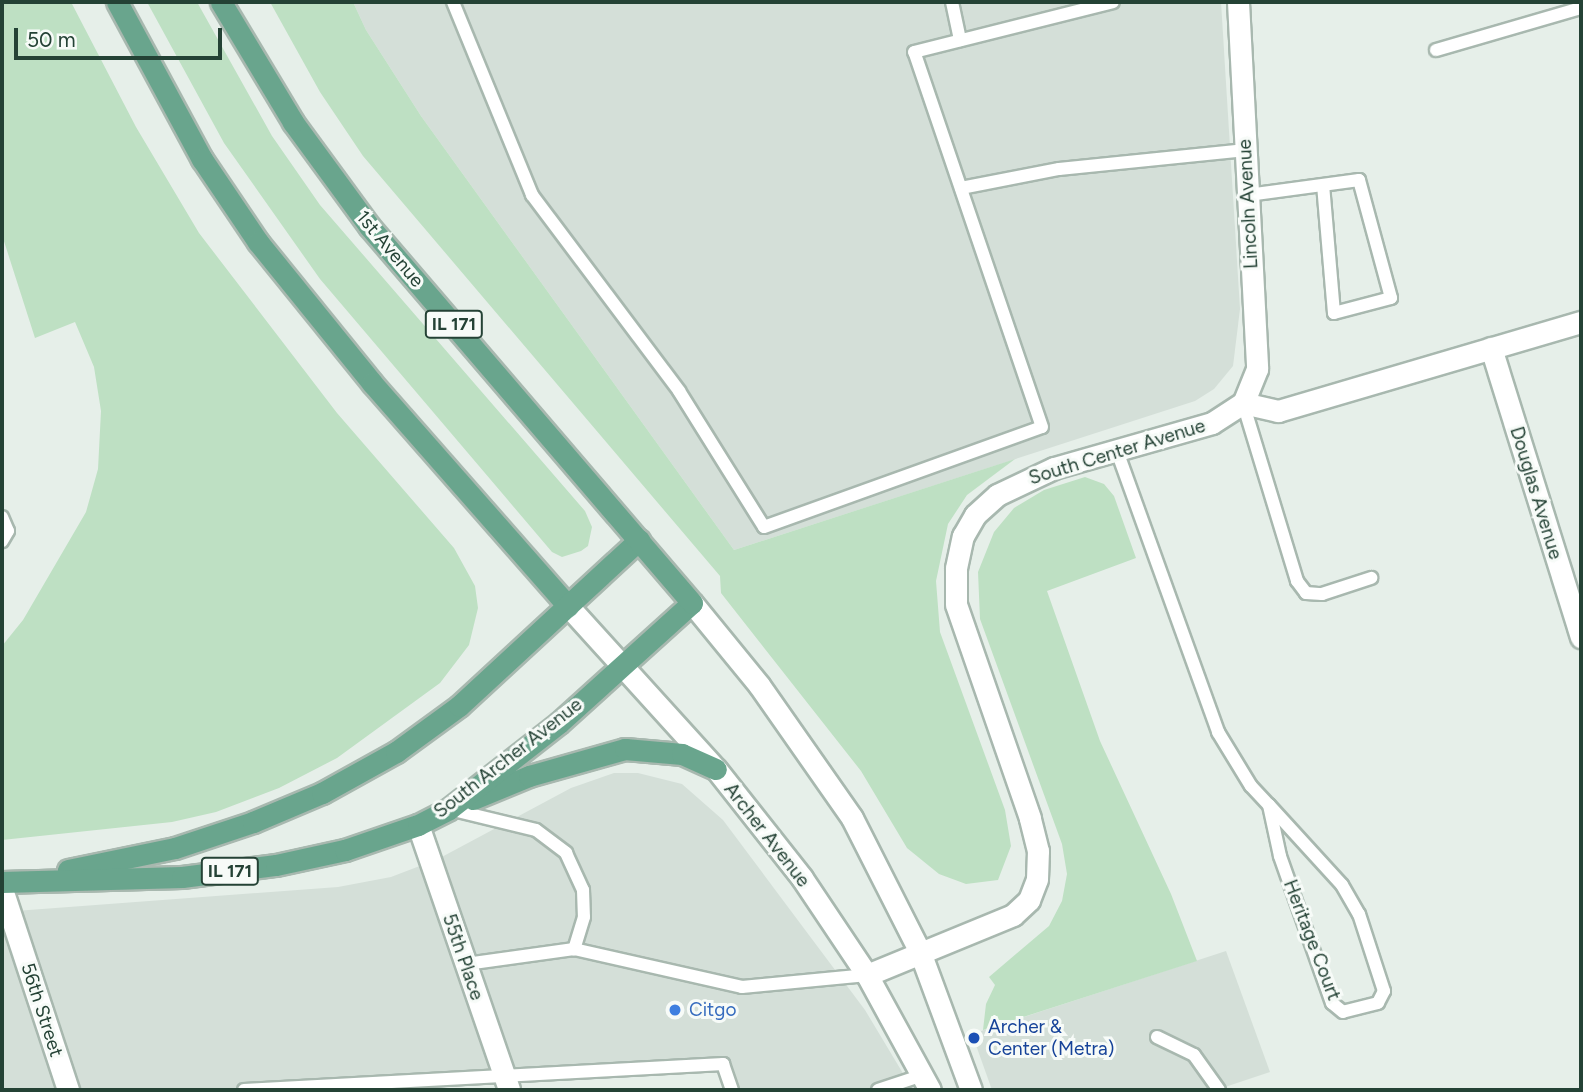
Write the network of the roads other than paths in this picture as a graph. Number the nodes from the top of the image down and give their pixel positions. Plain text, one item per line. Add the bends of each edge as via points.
1 (117, 2) edge
2 (221, 2) edge
3 (453, 2) edge
4 (952, 2) edge
5 (1113, 2) edge
6 (1238, 2) edge
7 (1581, 8) edge
8 (960, 40) junction
9 (1436, 50) dead end
10 (1246, 150) junction
11 (1322, 185) junction
12 (961, 188) junction
13 (1248, 195) junction
14 (1581, 322) edge
15 (1491, 348) junction
16 (1243, 403) junction
17 (1117, 451) junction
18 (2, 517) edge
19 (2, 541) edge
20 (639, 541) junction
21 (1371, 578) dead end
22 (692, 603) junction
23 (568, 606) junction
24 (1581, 637) edge
25 (622, 665) junction
26 (716, 769) junction
27 (1269, 805) junction
28 (449, 809) junction
29 (418, 825) junction
30 (2, 881) edge
31 (2, 889) edge
32 (574, 949) junction
33 (920, 953) junction
34 (466, 964) junction
35 (867, 975) junction
36 (1157, 1037) dead end
37 (506, 1083) edge
38 (927, 1083) edge
39 (292, 1089) edge
40 (68, 1090) edge
41 (244, 1090) edge
42 (732, 1090) edge
43 (878, 1090) edge
44 (971, 1090) edge
45 (1219, 1090) edge

1 - 23 main road via 202,159 258,242 372,383
2 - 20 main road, 1st Avenue / IL 171 via 293,122 369,226
3 - 12 lane via 532,195 679,391 764,527 1042,427
4 - 8 lane
5 - 8 lane
6 - 10 street, Lincoln Avenue
7 - 9 lane
8 - 12 lane via 914,52
10 - 12 lane via 1059,169
10 - 13 street, Lincoln Avenue
11 - 11 lane via 1359,180 1391,298 1334,313
11 - 13 lane
13 - 16 street, Lincoln Avenue via 1256,369
14 - 15 street
15 - 16 street via 1278,411
15 - 24 street, Douglas Avenue
16 - 17 street, South Center Avenue via 1212,424
16 - 21 lane via 1297,581 1306,593 1322,594
17 - 27 lane, Heritage Court via 1218,732 1251,786
17 - 33 street, South Center Avenue via 1024,480 975,515 964,536 956,568 956,604 1030,818 1038,851 1037,879 1029,900 1013,915
18 - 19 lane via 8,531
20 - 22 main road, IL 171
20 - 23 main road, South Archer Avenue
22 - 25 main road, South Archer Avenue / IL 171
22 - 33 street via 759,685 852,818
23 - 25 street, Archer Avenue
23 - 30 main road, South Archer Avenue / IL 171 via 459,706 396,752 322,793 175,848
25 - 26 street, Archer Avenue
25 - 28 main road, South Archer Avenue / IL 171 via 559,723
26 - 28 main road via 682,754 625,749 529,776
26 - 35 street, Archer Avenue via 802,878
27 - 27 lane, Heritage Court via 1342,886 1359,914 1384,990 1378,1003 1343,1012 1332,1003 1280,856
28 - 29 main road, South Archer Avenue / IL 171
28 - 32 lane via 536,830 566,853 583,890 584,917
29 - 30 main road, South Archer Avenue / IL 171 via 345,850 276,865 182,877
29 - 34 street, 55th Place
31 - 40 street, 56th Street
32 - 34 lane
32 - 35 lane via 742,987
33 - 35 street, South Center Avenue
33 - 44 street
34 - 37 street, 55th Place
35 - 38 street, Archer Avenue
36 - 45 lane via 1194,1055
37 - 39 lane
37 - 42 lane via 723,1065
38 - 43 lane
39 - 41 lane

